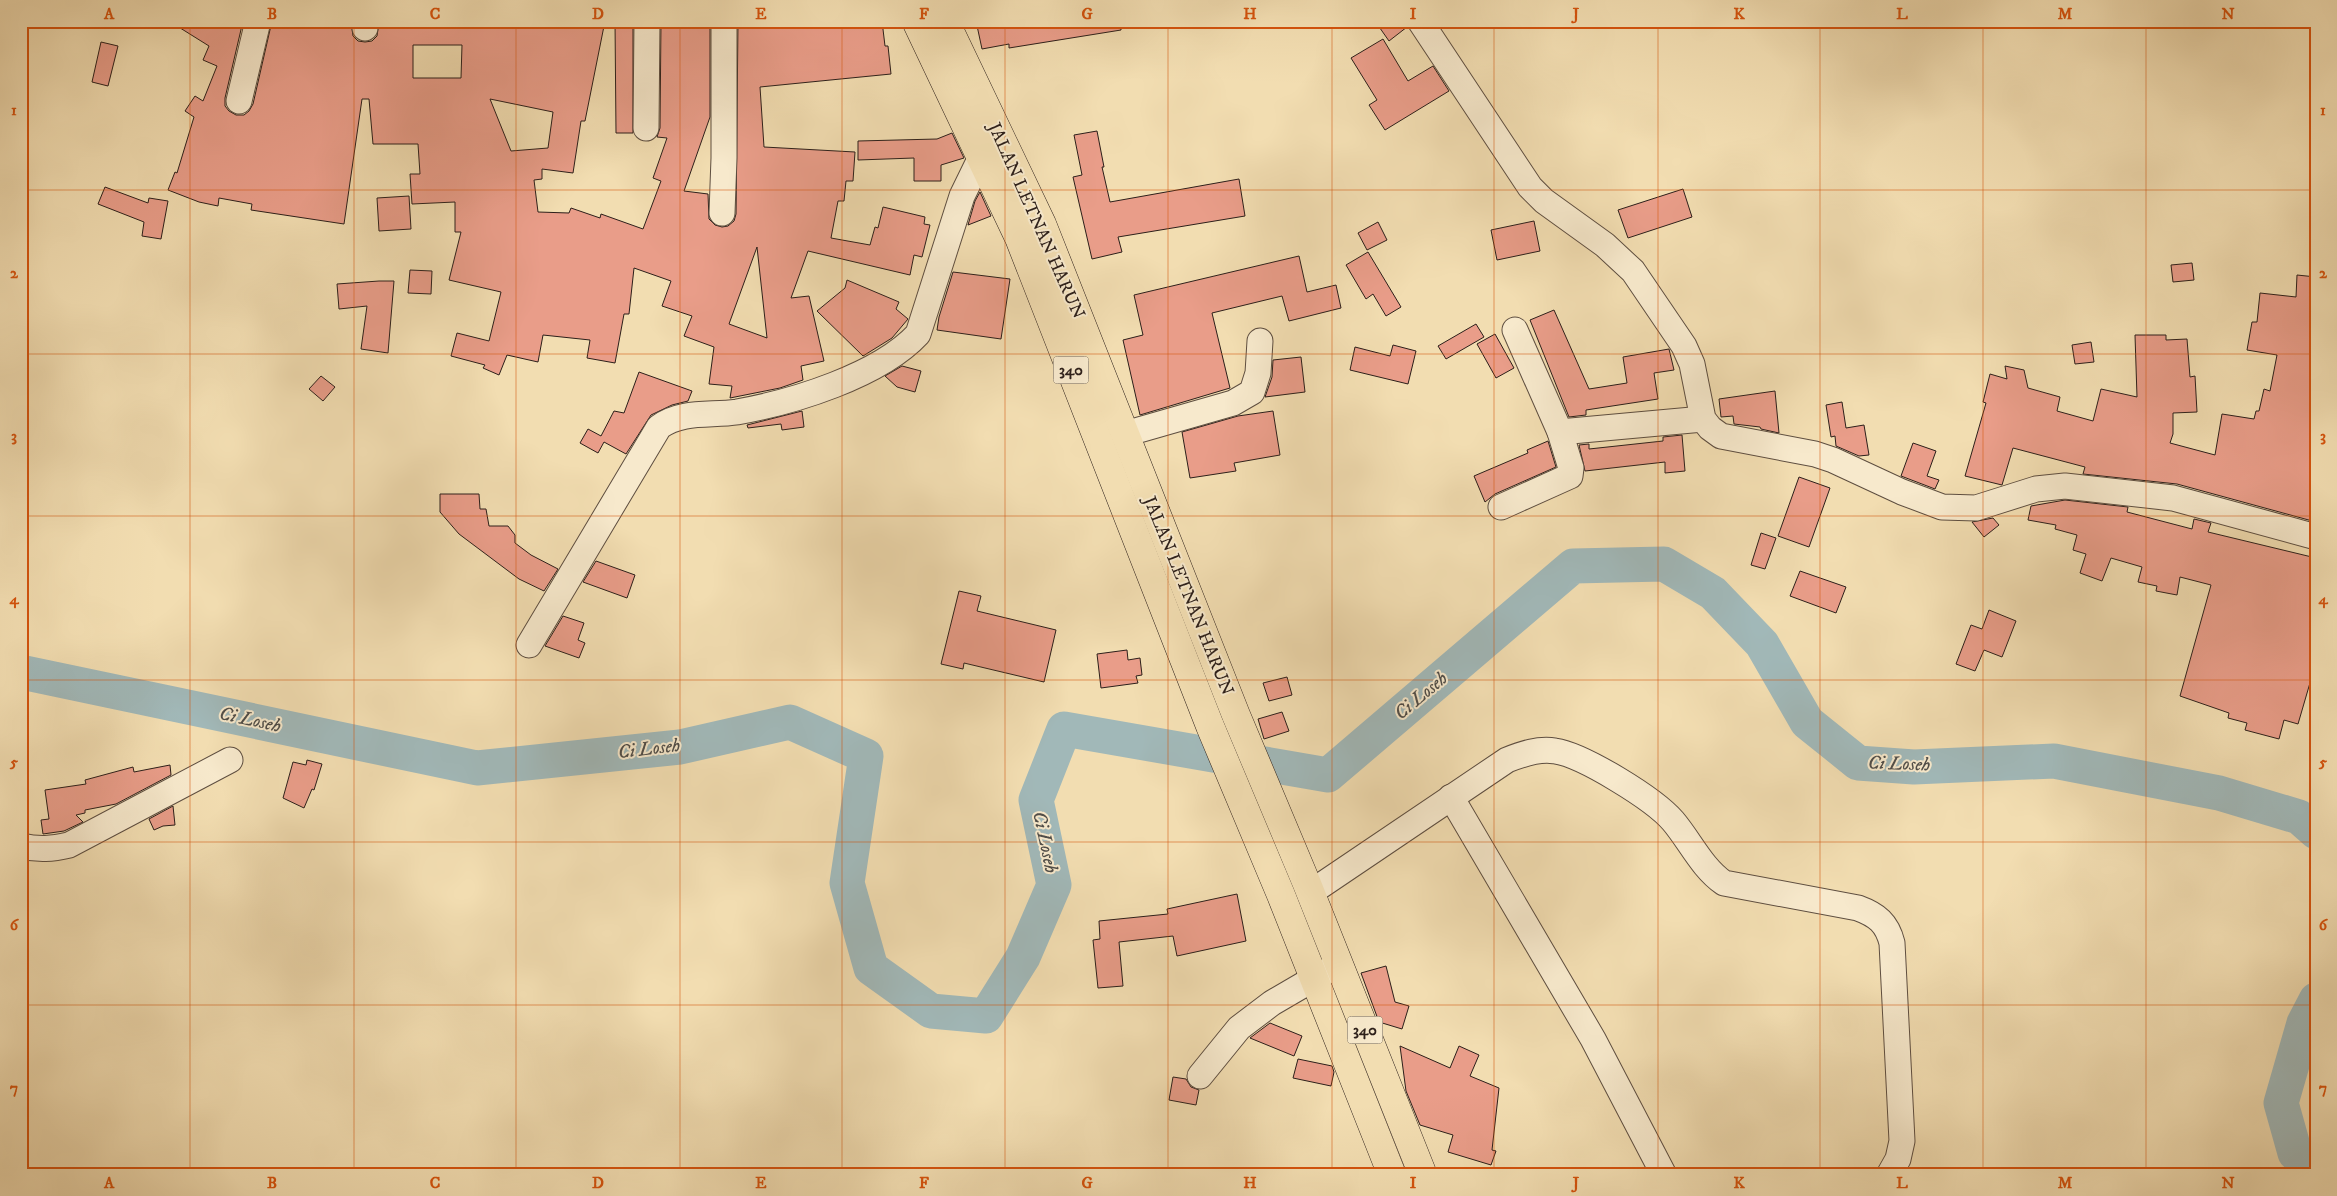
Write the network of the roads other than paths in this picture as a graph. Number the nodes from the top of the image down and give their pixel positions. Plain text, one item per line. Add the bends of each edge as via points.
1 (258, 21) edge
2 (647, 21) edge
3 (724, 21) edge
4 (916, 21) edge
5 (945, 21) edge
6 (1420, 21) edge
7 (239, 100) dead end
8 (646, 128) dead end
9 (981, 157) junction
10 (722, 214) dead end
11 (1515, 330) dead end
12 (1260, 341) dead end
13 (1703, 419) junction
14 (1560, 432) junction
15 (1125, 434) junction
16 (1501, 507) dead end
17 (2316, 537) edge
18 (529, 645) dead end
19 (230, 760) dead end
20 (1451, 798) junction
21 (21, 846) edge
22 (1308, 889) junction
23 (1339, 965) junction
24 (1314, 977) junction
25 (1200, 1076) dead end
26 (1392, 1175) edge
27 (1423, 1175) edge
28 (1664, 1175) edge
29 (1889, 1175) edge

1 - 7 street
2 - 8 street
3 - 10 street
4 - 9 main road, JALAN LETNAN HARUN / 340
5 - 15 main road, JALAN LETNAN HARUN / 340 via 1042,224
6 - 13 street via 1530,187 1620,257 1675,330 1692,364
9 - 18 street via 962,196 918,334 887,358 844,380 794,399 735,412 695,414 659,427
9 - 24 main road, JALAN LETNAN HARUN / 340 via 1019,238 1210,726
11 - 14 street
12 - 15 street via 1258,373 1252,392 1233,403
13 - 14 street
13 - 17 street via 1720,436 1815,454 1942,507 1976,508 2036,489 2064,486 2173,498
14 - 16 street via 1572,468 1570,476
15 - 22 main road, JALAN LETNAN HARUN / 340
19 - 21 street via 69,845 52,849
20 - 22 street
20 - 28 street via 1593,1039
20 - 29 street via 1507,760 1538,750 1554,750 1568,754 1650,800 1673,821 1711,872 1724,883 1858,908 1882,920 1892,942 1902,1141 1898,1159
22 - 23 main road, JALAN LETNAN HARUN / 340
23 - 24 street
23 - 27 main road, JALAN LETNAN HARUN / 340
24 - 25 street via 1239,1028
24 - 26 main road, JALAN LETNAN HARUN / 340

